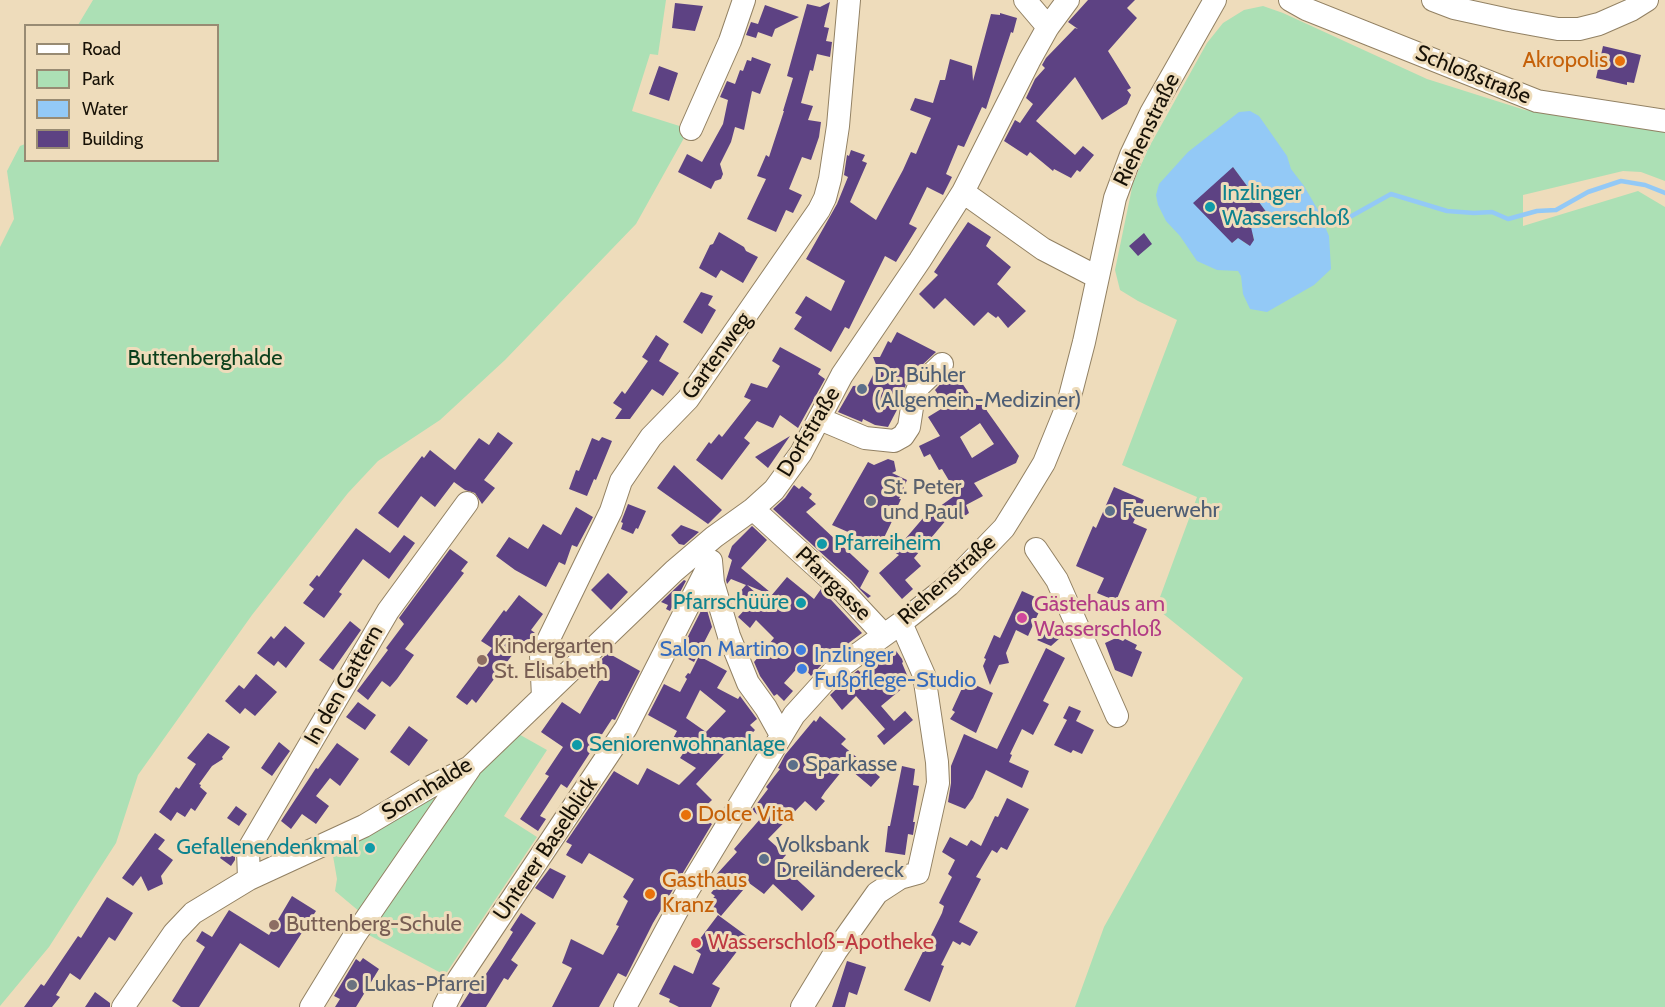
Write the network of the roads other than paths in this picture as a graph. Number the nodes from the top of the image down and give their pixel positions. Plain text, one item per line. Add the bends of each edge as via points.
1 (744, 0) edge
2 (849, 0) edge
3 (1024, 0) edge
4 (1068, 0) edge
5 (1215, 0) edge
6 (1290, 0) edge
7 (1433, 0) edge
8 (1647, 0) edge
9 (1048, 27) junction
10 (1664, 118) edge
11 (691, 129) dead end
12 (963, 192) junction
13 (1097, 277) junction
14 (942, 364) dead end
15 (820, 419) junction
16 (467, 503) dead end
17 (753, 509) junction
18 (714, 537) junction
19 (1036, 549) dead end
20 (711, 561) junction
21 (893, 629) junction
22 (543, 697) junction
23 (1117, 717) dead end
24 (782, 735) junction
25 (471, 767) junction
26 (249, 879) junction
27 (123, 1007) edge
28 (312, 1007) edge
29 (444, 1007) edge
30 (625, 1007) edge
31 (802, 1007) edge

1 - 11 street
2 - 22 street, Gartenweg via 838,126 825,198 688,399 651,437 621,481 611,511 541,655
3 - 9 street
4 - 9 street, Dorfstraße
5 - 13 street, Riehenstraße via 1131,154 1115,198
6 - 10 street, Schloßstraße via 1537,101
7 - 8 street via 1509,20 1578,29 1599,24
9 - 12 street, Dorfstraße
12 - 13 street via 1043,249
12 - 15 street, Dorfstraße via 842,375
13 - 21 street, Riehenstraße via 1068,404 1044,463 1004,528 949,585
14 - 15 street via 919,386 909,427 894,441 865,438
15 - 17 street, Dorfstraße via 774,490
16 - 26 street, In den Gattern via 388,611 248,850
17 - 18 street, Dorfstraße
17 - 21 street, Pfarrgasse via 842,590
18 - 20 street
18 - 22 street, Sonnhalde
19 - 23 street via 1057,580
20 - 24 street via 713,583 729,636 748,683
20 - 29 street, Unterer Baselblick via 626,728 456,982
21 - 24 street, Riehenstraße via 833,672 794,715
21 - 31 street, Pfarrgasse via 924,675 937,762 938,783 918,873 900,878 877,893
22 - 25 street, Sonnhalde
24 - 30 street, Riehenstraße via 688,890
25 - 26 street, Sonnhalde via 364,826
25 - 28 street via 355,935
26 - 27 street, Sonnhalde via 193,913 174,933

